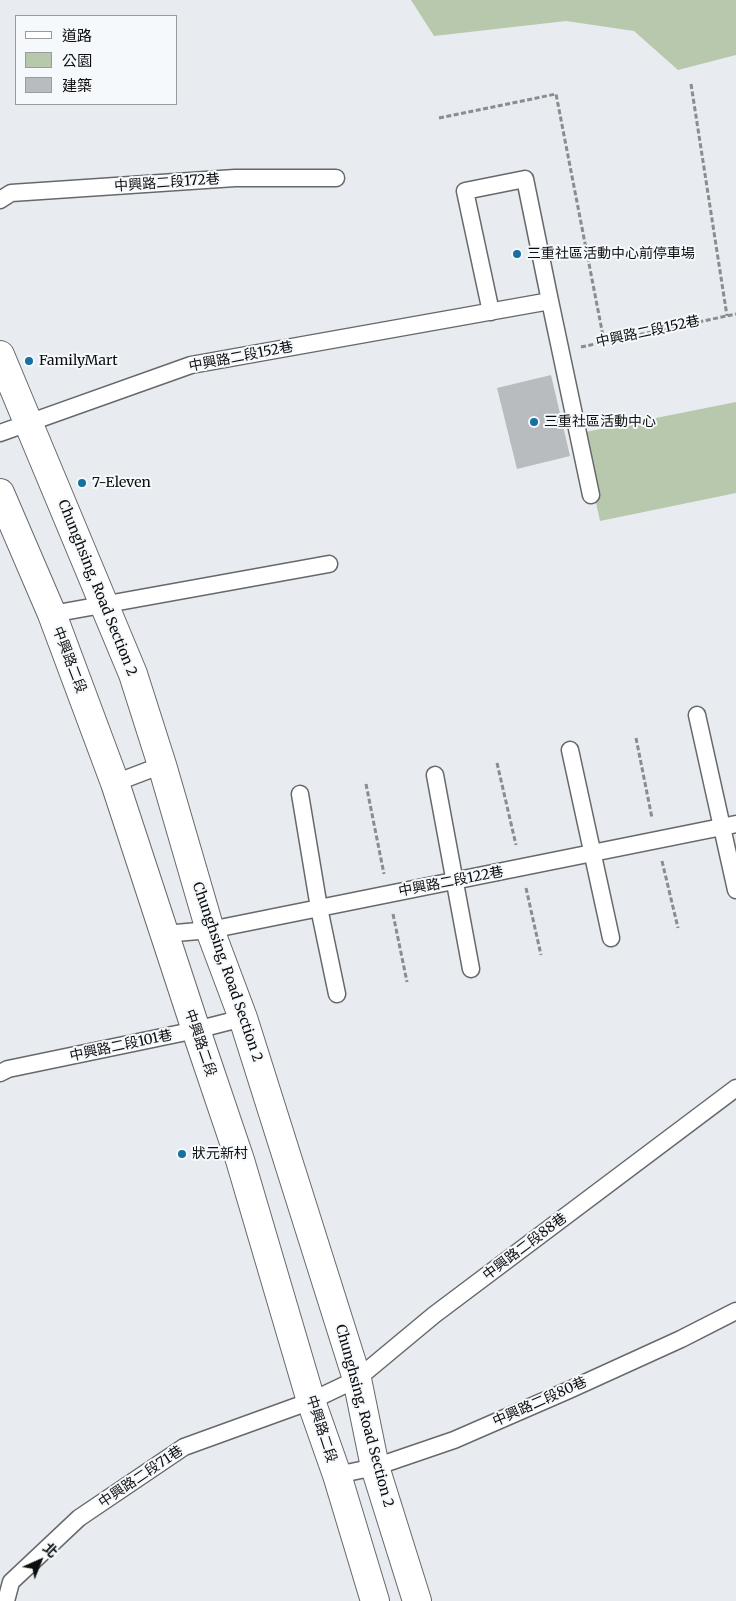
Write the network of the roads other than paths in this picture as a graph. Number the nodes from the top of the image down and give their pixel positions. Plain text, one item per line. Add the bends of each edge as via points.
1 (336, 178) dead end
2 (0, 200) edge
3 (550, 301) junction
4 (491, 312) junction
5 (0, 355) edge
6 (29, 423) junction
7 (0, 433) edge
8 (0, 494) edge
9 (591, 495) dead end
10 (329, 564) dead end
11 (104, 605) junction
12 (52, 614) junction
13 (697, 715) dead end
14 (570, 750) dead end
15 (162, 765) junction
16 (434, 775) dead end
17 (116, 782) junction
18 (300, 794) dead end
19 (729, 826) edge
20 (592, 853) junction
21 (454, 881) junction
22 (736, 890) edge
23 (319, 908) junction
24 (210, 930) junction
25 (164, 934) junction
26 (610, 938) dead end
27 (471, 969) dead end
28 (337, 994) dead end
29 (243, 1018) junction
30 (196, 1030) junction
31 (0, 1073) edge
32 (736, 1088) edge
33 (736, 1311) edge
34 (357, 1380) junction
35 (312, 1401) junction
36 (375, 1467) junction
37 (336, 1475) junction
38 (6, 1601) edge
39 (375, 1601) edge
40 (417, 1601) edge

1 - 2 lane, 中興路二段172巷 via 235,178 11,193
3 - 4 lane, 中興路二段152巷
3 - 4 lane via 525,179 465,191
3 - 9 lane
4 - 6 lane, 中興路二段152巷 via 191,365
5 - 6 main road, Chunghsing, Road Section 2
6 - 7 lane, 中興路二段152巷
6 - 11 main road, Chunghsing, Road Section 2
8 - 12 main road, 中興路二段
10 - 11 lane
11 - 12 lane
11 - 15 main road, Chunghsing, Road Section 2 via 133,674
12 - 17 main road, 中興路二段
13 - 19 lane
14 - 20 lane
15 - 17 lane
15 - 24 main road, Chunghsing, Road Section 2
16 - 21 lane
17 - 25 main road, 中興路二段
18 - 23 lane
19 - 20 lane, 中興路二段122巷
19 - 22 lane
20 - 21 lane, 中興路二段122巷
20 - 26 lane
21 - 23 lane, 中興路二段122巷
21 - 27 lane
23 - 24 lane, 中興路二段122巷
23 - 28 lane
24 - 25 lane, 中興路二段122巷
24 - 29 main road, Chunghsing, Road Section 2
25 - 30 main road, 中興路二段
29 - 30 lane, 中興路二段101巷
29 - 34 main road, Chunghsing, Road Section 2
30 - 31 lane, 中興路二段101巷
30 - 35 main road, 中興路二段 via 240,1160
32 - 34 lane, 中興路二段88巷 via 434,1315
33 - 36 lane, 中興路二段80巷 via 454,1440
34 - 35 lane, 中興路二段88巷
34 - 36 main road, Chunghsing, Road Section 2
35 - 37 main road, 中興路二段
35 - 38 lane, 中興路二段71巷 via 184,1447 79,1518 11,1582
36 - 37 lane, 中興路二段80巷
36 - 40 main road, Chunghsing, Road Section 2
37 - 39 main road, 中興路二段

